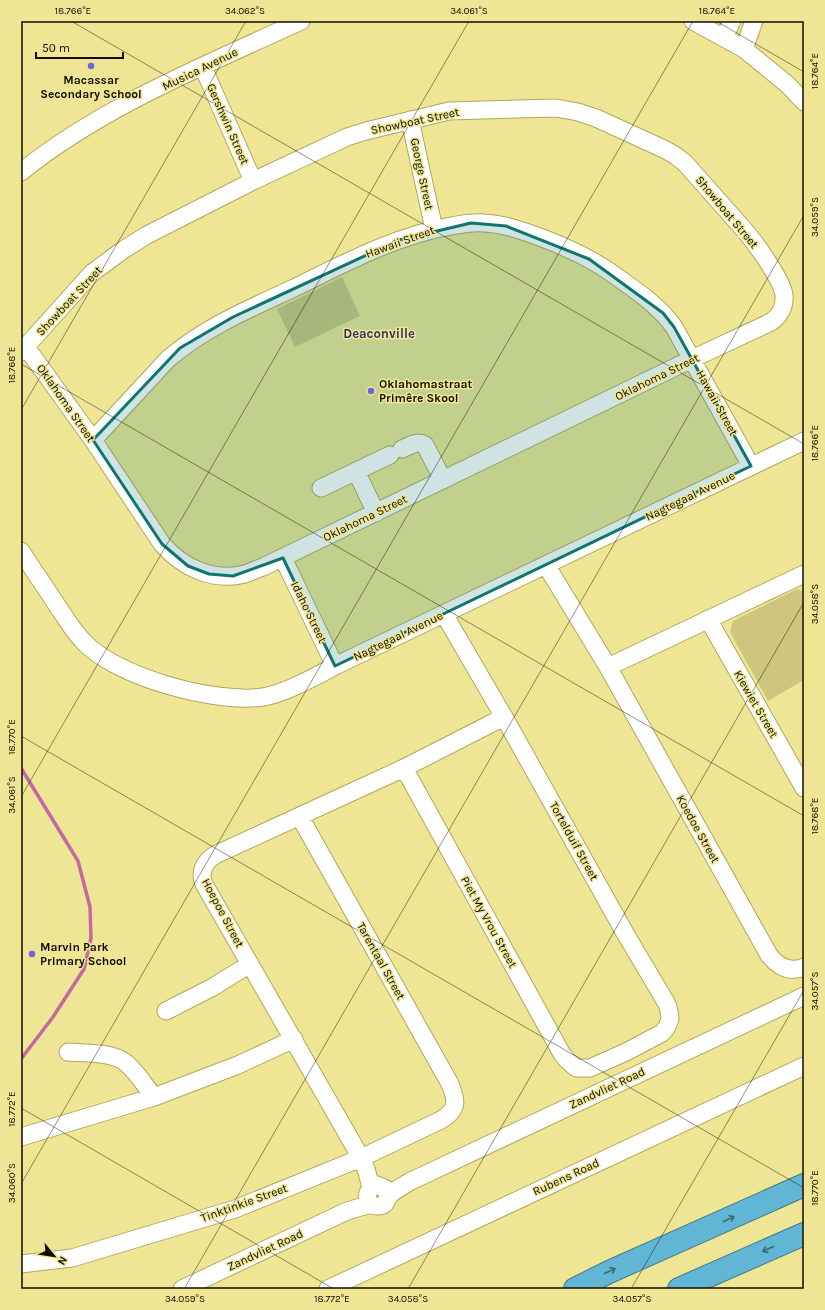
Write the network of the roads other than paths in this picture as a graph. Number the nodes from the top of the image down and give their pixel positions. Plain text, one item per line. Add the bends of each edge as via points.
1 (300, 21) edge
2 (694, 21) edge
3 (732, 21) edge
4 (754, 21) edge
5 (724, 38) junction
6 (744, 50) junction
7 (202, 67) junction
8 (804, 102) edge
9 (410, 120) junction
10 (21, 172) edge
11 (253, 181) junction
12 (434, 229) junction
13 (781, 312) joint
14 (24, 350) edge
15 (692, 359) junction
16 (93, 440) junction
17 (804, 441) edge
18 (751, 466) junction
19 (356, 471) junction
20 (443, 480) junction
21 (321, 488) dead end
22 (376, 513) junction
23 (21, 551) edge
24 (283, 558) junction
25 (546, 565) junction
26 (804, 574) edge
27 (444, 614) junction
28 (708, 619) junction
29 (335, 666) junction
30 (608, 667) junction
31 (504, 717) junction
32 (404, 768) junction
33 (804, 788) edge
34 (300, 817) junction
35 (250, 964) junction
36 (804, 967) edge
37 (804, 996) edge
38 (166, 1011) dead end
39 (294, 1039) junction
40 (68, 1052) dead end
41 (626, 1052) junction
42 (804, 1066) edge
43 (582, 1068) joint
44 (638, 1074) junction
45 (154, 1097) junction
46 (455, 1108) joint
47 (21, 1137) edge
48 (363, 1164) junction
49 (804, 1185) edge
50 (376, 1193) junction
51 (804, 1234) edge
52 (21, 1264) edge
53 (182, 1289) edge
54 (328, 1289) edge
55 (575, 1289) edge
56 (678, 1289) edge

1 - 7 street, Musica Avenue
2 - 5 street
3 - 5 street
4 - 6 street
5 - 6 street
6 - 8 street via 788,85
7 - 10 street, Musica Avenue via 83,128
7 - 11 street, Gershwin Street
9 - 11 street, Showboat Street via 347,137
9 - 12 street, George Street
9 - 13 street, Showboat Street via 448,111 562,109 596,118 666,150 685,163 754,242 781,286 784,295
11 - 14 street, Showboat Street via 147,235 105,263 87,279
12 - 15 street, Hawaii Street via 471,223 495,224 534,235 579,253 642,295 663,313
12 - 16 street, Hawaii Street via 399,240 347,262 232,317 194,339 168,359
13 - 15 street, Oklahoma Street via 771,322
14 - 16 street, Oklahoma Street
15 - 18 street, Hawaii Street
15 - 20 street, Oklahoma Street
16 - 24 street, Oklahoma Street via 162,544 178,560 209,574 233,576 245,574
17 - 18 street, Nagtegaal Avenue
18 - 25 street, Nagtegaal Avenue
19 - 20 street via 420,442 425,445
19 - 21 street
19 - 22 street
20 - 22 street, Oklahoma Street
22 - 24 street, Oklahoma Street
23 - 29 street, Nagtegaal Avenue via 83,641 106,660 150,680 228,698 264,697
24 - 29 street, Idaho Street
25 - 27 street, Nagtegaal Avenue
25 - 30 street, Koedoe Street
26 - 28 street
27 - 29 street, Nagtegaal Avenue
27 - 31 street, Tortelduif Street
28 - 30 street
28 - 33 street, Kiewiet Street
30 - 36 street, Koedoe Street via 769,955 782,967 792,970
31 - 32 street, Hoepoe Street
31 - 41 street, Tortelduif Street via 667,1004 670,1019 662,1033
32 - 34 street, Hoepoe Street
32 - 43 street, Piet My Vrou Street via 562,1054 576,1068
34 - 35 street, Hoepoe Street via 215,855 203,868 204,884
34 - 46 street, Tarentaal Street via 449,1082 455,1097
35 - 38 street via 213,987
35 - 39 street, Hoepoe Street
37 - 44 street, Zandvliet Road
39 - 45 street via 238,1065
39 - 48 street, Hoepoe Street
40 - 45 street via 120,1059 131,1068
41 - 43 street, Tortelduif Street via 590,1068
41 - 44 street
42 - 54 street, Rubens Road
44 - 50 street, Zandvliet Road via 409,1182
45 - 47 street
46 - 48 street, Tinktinkie Street via 448,1116
48 - 50 street, Hoepoe Street
48 - 52 street, Tinktinkie Street via 220,1213 72,1258
55 -> 49 highway
50 - 53 street, Zandvliet Road via 347,1211
51 -> 56 highway

